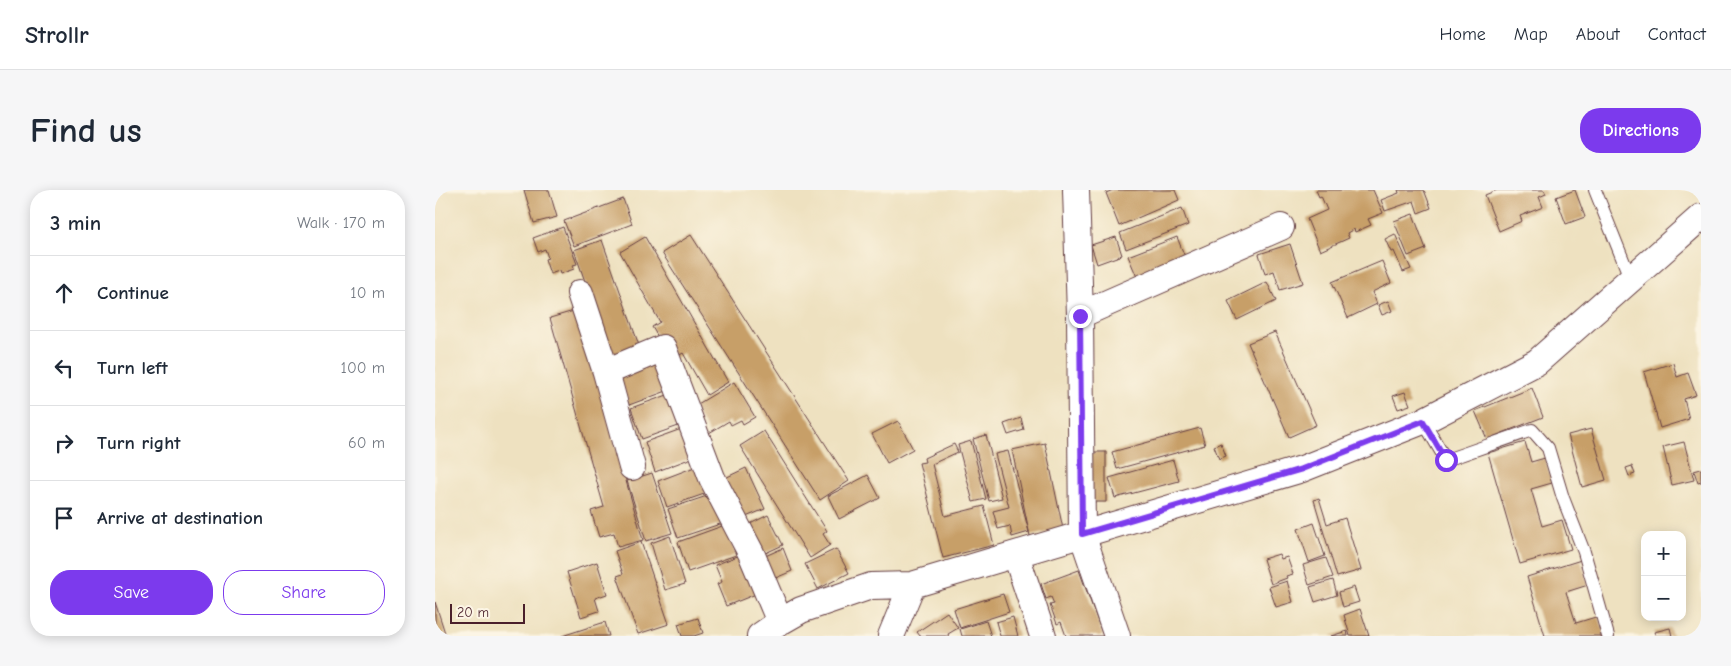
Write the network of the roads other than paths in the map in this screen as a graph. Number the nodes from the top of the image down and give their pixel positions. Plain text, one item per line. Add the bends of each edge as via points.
1 (1076, 190) edge
2 (1595, 190) edge
3 (1701, 217) edge
4 (1281, 227) dead end
5 (1631, 280) junction
6 (580, 293) dead end
7 (1080, 316) junction
8 (606, 372) junction
9 (1423, 421) junction
10 (632, 467) dead end
11 (1082, 534) junction
12 (1016, 555) junction
13 (912, 585) junction
14 (770, 629) edge
15 (891, 636) edge
16 (1043, 636) edge
17 (1117, 636) edge
18 (1608, 636) edge

1 - 7 street
2 - 5 lane
3 - 5 street
4 - 7 street
5 - 9 street via 1537,362
6 - 8 street
7 - 11 street
8 - 10 street
8 - 14 street via 663,348 713,478 751,553
9 - 11 street via 1302,469
9 - 18 lane via 1446,460 1532,430 1548,448 1584,552
11 - 12 street
11 - 17 street
12 - 13 street
12 - 16 street
13 - 14 street via 871,586 801,610
13 - 15 street

